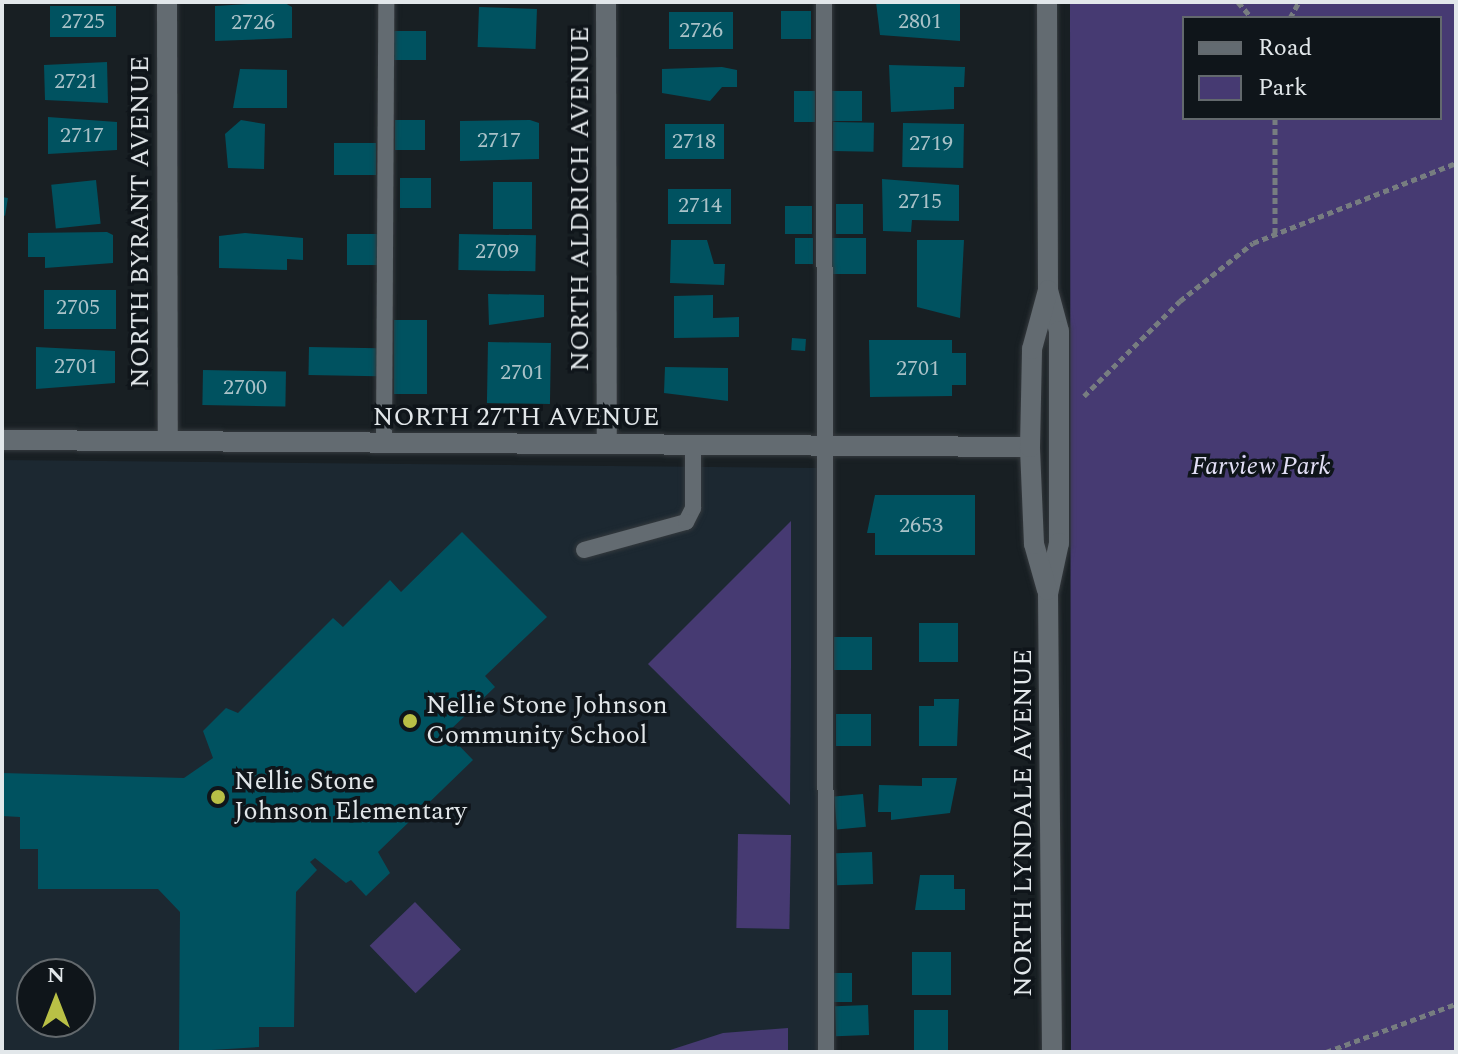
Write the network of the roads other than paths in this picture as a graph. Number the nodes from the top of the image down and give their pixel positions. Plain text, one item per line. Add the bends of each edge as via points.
1 (167, 2) edge
2 (386, 2) edge
3 (606, 2) edge
4 (824, 2) edge
5 (1047, 2) edge
6 (1048, 290) junction
7 (2, 440) edge
8 (168, 441) junction
9 (384, 443) junction
10 (607, 444) junction
11 (693, 445) junction
12 (825, 447) junction
13 (1030, 447) junction
14 (584, 550) dead end
15 (1048, 594) junction
16 (826, 1052) edge
17 (1052, 1052) edge

1 - 8 street, NORTH BYRANT AVENUE
2 - 9 lane
3 - 10 street, NORTH ALDRICH AVENUE
4 - 12 lane
5 - 6 street, NORTH LYNDALE AVENUE
6 - 13 street, NORTH LYNDALE AVENUE via 1032,349
6 - 15 street, NORTH LYNDALE AVENUE via 1059,331 1059,543
7 - 8 street, NORTH 27TH AVENUE
8 - 9 street, NORTH 27TH AVENUE
9 - 10 street, NORTH 27TH AVENUE
10 - 11 street, NORTH 27TH AVENUE
11 - 12 street, NORTH 27TH AVENUE
11 - 14 lane via 693,508 686,522
12 - 13 street, NORTH 27TH AVENUE
12 - 16 lane
13 - 15 street, NORTH LYNDALE AVENUE via 1034,544
15 - 17 street, NORTH LYNDALE AVENUE

